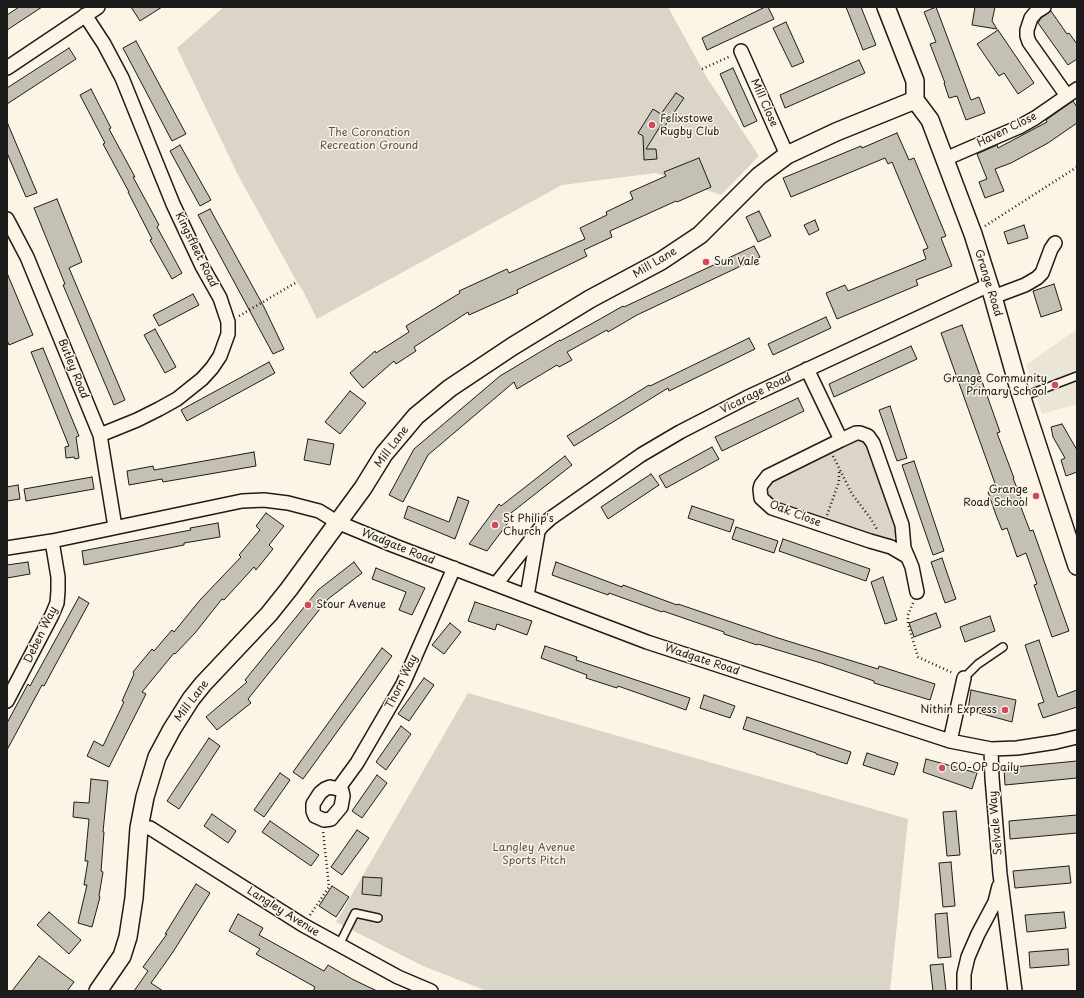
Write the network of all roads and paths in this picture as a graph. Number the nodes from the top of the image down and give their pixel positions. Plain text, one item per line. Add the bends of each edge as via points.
1 (98, 7) edge
2 (886, 7) edge
3 (1044, 7) edge
4 (85, 15) junction
5 (741, 51) joint
6 (7, 68) edge
7 (702, 69) dead end
8 (1072, 93) edge
9 (915, 100) junction
10 (787, 155) junction
11 (945, 159) junction
12 (1077, 168) edge
13 (7, 219) edge
14 (973, 234) junction
15 (1055, 243) dead end
16 (297, 282) dead end
17 (991, 291) junction
18 (228, 322) junction
19 (807, 369) junction
20 (1077, 376) edge
21 (1022, 397) junction
22 (100, 434) junction
23 (841, 440) junction
24 (829, 446) junction
25 (839, 469) junction
26 (337, 522) junction
27 (824, 525) junction
28 (115, 527) junction
29 (539, 531) junction
30 (52, 541) junction
31 (885, 545) junction
32 (7, 548) edge
33 (908, 557) junction
34 (1077, 566) edge
35 (454, 568) junction
36 (496, 584) junction
37 (917, 592) joint
38 (527, 596) junction
39 (1003, 647) dead end
40 (964, 678) junction
41 (7, 701) edge
42 (1077, 737) edge
43 (950, 741) junction
44 (991, 749) junction
45 (338, 789) junction
46 (324, 820) junction
47 (139, 828) junction
48 (1000, 874) junction
49 (378, 918) dead end
50 (303, 925) junction
51 (339, 945) junction
52 (98, 991) edge
53 (431, 991) edge
54 (964, 991) edge
55 (1015, 991) edge

1 - 4 street
2 - 9 street via 915,81
3 - 8 street, Haven Close via 1031,18 1027,36 1029,42
4 - 6 street
4 - 18 street, Kingsfleet Road via 122,78 173,204 220,298
5 - 7 path
5 - 10 street, Mill Close
8 - 11 street, Haven Close via 1019,128
9 - 10 street, Mill Lane
9 - 11 street, Grange Road via 930,120
10 - 26 street, Mill Lane via 759,176 700,234 660,261 540,329 450,388 416,416 384,454 363,488
11 - 14 street, Grange Road
12 - 14 path
13 - 22 street, Butley Road via 27,257
14 - 17 street, Grange Road
15 - 17 street, Vicarage Road via 1042,273 1037,278 1025,285
16 - 18 path
17 - 19 street, Vicarage Road
17 - 21 street, Grange Road
18 - 22 street, Kingsfleet Road via 228,334 220,356 202,379 177,399 159,409
19 - 23 street
19 - 29 street, Vicarage Road via 717,412 646,452 556,514
20 - 21 lane
21 - 34 street, Grange Road
22 - 28 street, Butley Road
23 - 24 street, Oak Close
23 - 33 street, Oak Close via 860,433 868,436 873,442 902,525 902,542
24 - 25 path
24 - 27 street, Oak Close via 768,476 760,489 761,498 772,508
25 - 27 path via 839,482
25 - 31 path
26 - 28 street via 319,511 300,505 250,500
26 - 35 street, Wadgate Road
26 - 47 street, Mill Lane via 281,599 203,684 180,716 153,768
27 - 31 street, Oak Close
28 - 30 street
29 - 36 street, Vicarage Road
29 - 38 street
30 - 32 street
30 - 41 street, Deben Way via 58,577 57,603
31 - 33 street, Oak Close
33 - 37 street, Oak Close
35 - 36 street, Wadgate Road
35 - 45 street, Thorn Way via 403,684 361,756
36 - 38 street, Wadgate Road
37 - 40 path via 909,610 908,620 918,658
38 - 43 street, Wadgate Road via 647,642
39 - 40 lane via 978,664
40 - 43 street
42 - 44 street, Wadgate Road via 1017,748
43 - 44 street, Wadgate Road
44 - 48 street, Selvale Way
45 - 46 street via 342,794 342,804 330,819
45 - 46 street via 325,789 314,802 314,813
46 - 50 path via 329,887
47 - 50 street, Langley Avenue via 150,828
47 - 52 street, Mill Lane via 130,931 122,956
48 - 54 street, Selvale Way via 995,902 968,957
48 - 55 street, Selvale Way
49 - 51 lane via 355,913
50 - 51 street, Langley Avenue
51 - 53 street, Langley Avenue

